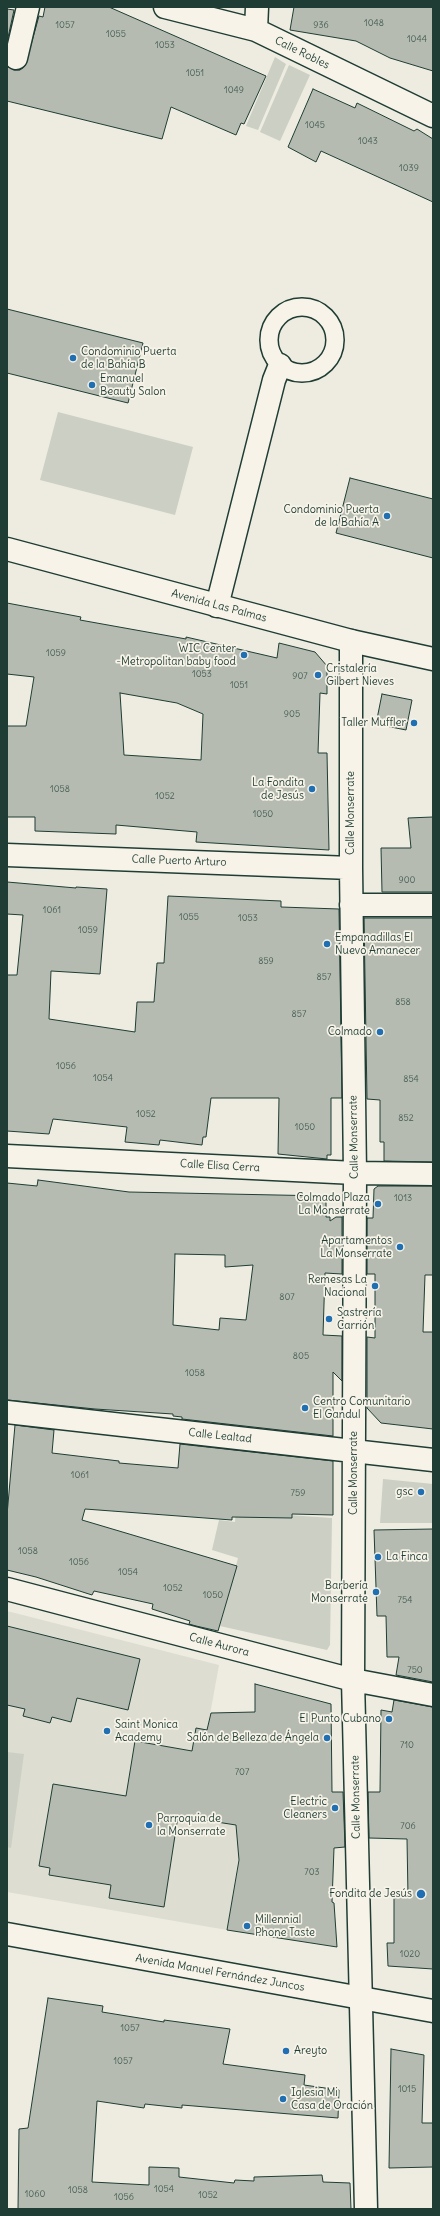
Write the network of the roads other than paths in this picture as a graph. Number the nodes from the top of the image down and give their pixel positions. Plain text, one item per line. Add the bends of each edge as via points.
1 (28, 7) edge
2 (165, 7) edge
3 (257, 7) edge
4 (256, 30) junction
5 (16, 58) dead end
6 (433, 116) edge
7 (280, 365) dead end
8 (7, 549) edge
9 (217, 606) junction
10 (351, 640) junction
11 (433, 659) edge
12 (7, 855) edge
13 (351, 868) junction
14 (351, 905) junction
15 (433, 905) edge
16 (7, 1156) edge
17 (355, 1173) junction
18 (433, 1174) edge
19 (7, 1412) edge
20 (354, 1451) junction
21 (433, 1460) edge
22 (7, 1590) edge
23 (353, 1680) junction
24 (433, 1695) edge
25 (7, 1934) edge
26 (361, 1998) junction
27 (433, 2010) edge
28 (366, 2209) edge

1 - 5 street
2 - 4 street, Calle Robles
3 - 4 street
4 - 6 street, Calle Robles
7 - 9 street via 274,380
8 - 9 street, Avenida Las Palmas
9 - 10 street, Avenida Las Palmas
10 - 11 street, Avenida Las Palmas
10 - 13 street, Calle Monserrate
12 - 13 street, Calle Puerto Arturo
13 - 14 street, Calle Monserrate
14 - 15 street
14 - 17 street, Calle Monserrate
16 - 17 street, Calle Elisa Cerra
17 - 18 street, Calle Elisa Cerra
17 - 20 street, Calle Monserrate
19 - 20 street, Calle Lealtad
20 - 21 street, Calle Lealtad
20 - 23 street, Calle Monserrate
22 - 23 street, Calle Aurora
23 - 24 street, Calle Aurora
23 - 26 street, Calle Monserrate
25 - 26 street, Avenida Manuel Fernández Juncos
26 - 27 street, Avenida Manuel Fernández Juncos
26 - 28 street, Calle Monserrate

